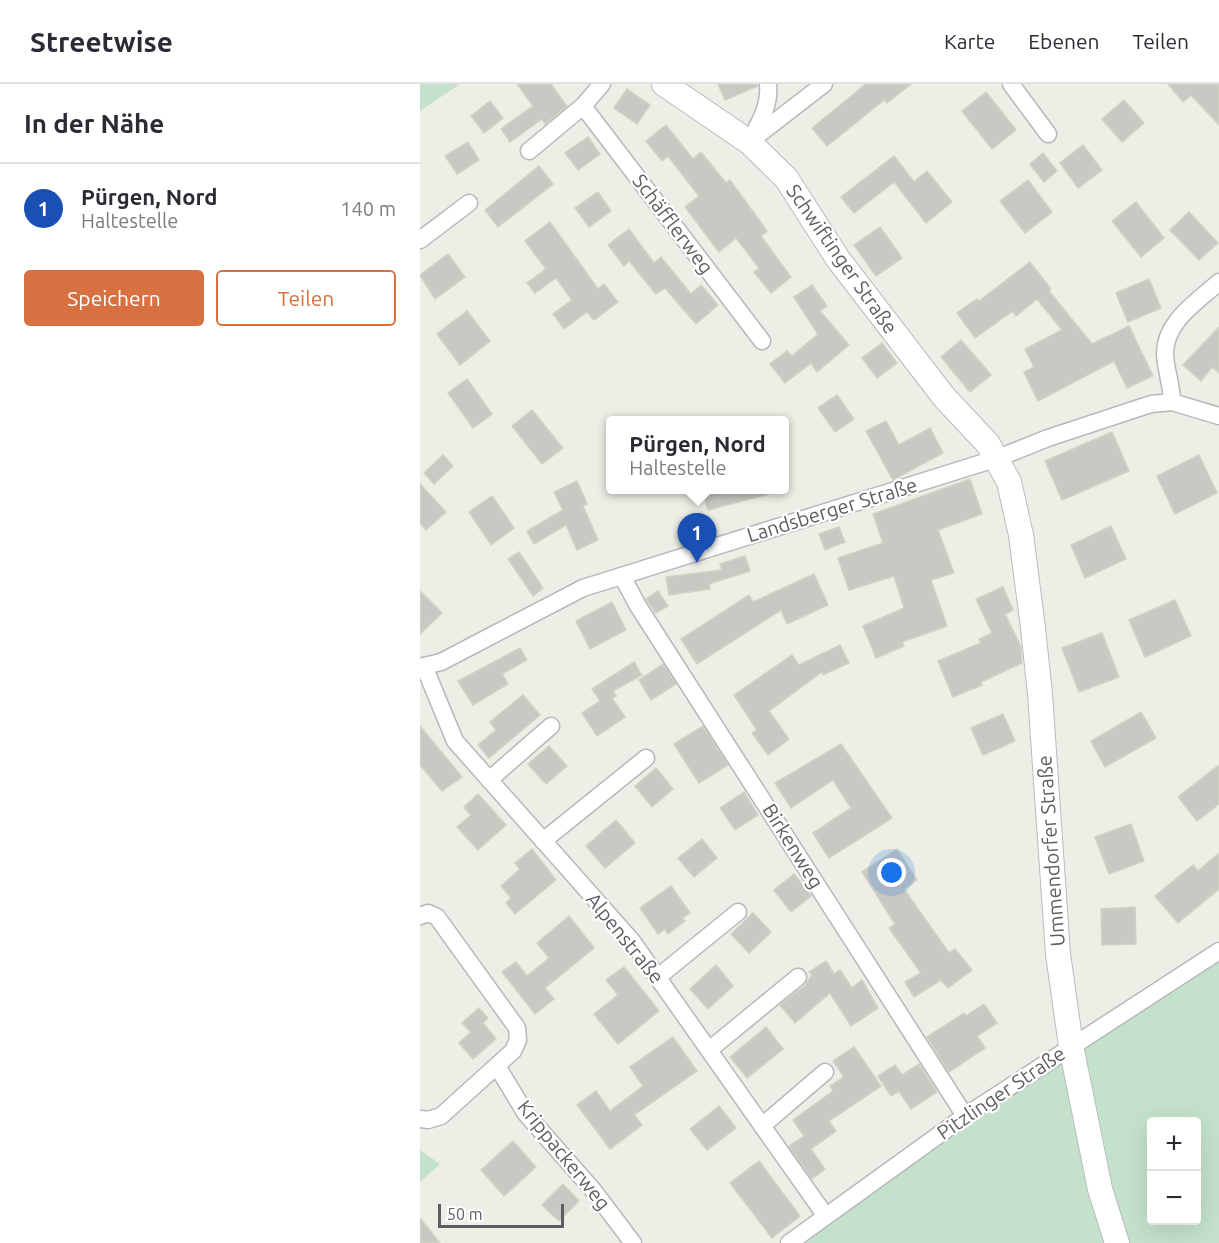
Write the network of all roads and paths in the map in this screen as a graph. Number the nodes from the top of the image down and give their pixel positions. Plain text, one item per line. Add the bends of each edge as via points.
1 (602, 84) edge
2 (664, 84) edge
3 (768, 84) edge
4 (824, 84) edge
5 (1011, 84) edge
6 (584, 106) junction
7 (1048, 134) dead end
8 (749, 142) junction
9 (529, 151) dead end
10 (469, 203) dead end
11 (420, 240) edge
12 (1219, 282) edge
13 (762, 341) dead end
14 (1172, 402) junction
15 (1219, 416) edge
16 (998, 458) junction
17 (622, 576) junction
18 (422, 667) edge
19 (551, 726) dead end
20 (646, 758) dead end
21 (489, 780) junction
22 (543, 841) junction
23 (738, 912) dead end
24 (420, 915) edge
25 (1219, 951) edge
26 (658, 977) junction
27 (798, 977) dead end
28 (1071, 1046) junction
29 (709, 1050) junction
30 (497, 1066) junction
31 (825, 1072) dead end
32 (965, 1116) junction
33 (420, 1119) edge
34 (762, 1126) junction
35 (825, 1215) junction
36 (633, 1243) edge
37 (789, 1243) edge
38 (1117, 1243) edge

1 - 6 street
2 - 8 street, Schwiftinger Straße
3 - 8 street via 762,120
4 - 8 street
5 - 7 street
6 - 9 street
6 - 13 street, Schäfflerweg
8 - 16 street, Schwiftinger Straße via 786,178 838,259 944,397
10 - 11 street
12 - 14 street via 1174,324 1166,342
14 - 15 street, Landsberger Straße
14 - 16 street, Landsberger Straße via 1141,407
16 - 17 street, Landsberger Straße
16 - 28 street, Ummendorfer Straße via 1009,482 1026,569 1040,694 1058,954
17 - 18 street, Landsberger Straße via 583,588 441,662
17 - 32 street, Birkenweg
18 - 21 street, Alpenstraße via 455,741
19 - 21 street
20 - 22 street
21 - 22 street, Alpenstraße
22 - 26 street, Alpenstraße via 632,941
23 - 26 street
24 - 30 street via 437,917 518,1028 513,1051
25 - 28 street, Pitzlinger Straße
26 - 29 street, Alpenstraße
27 - 29 street
28 - 32 street, Pitzlinger Straße
28 - 38 street, Ummendorfer Straße via 1100,1189
29 - 34 street, Alpenstraße
30 - 33 street via 441,1116
30 - 36 street, Krippackerweg via 526,1114 593,1190
31 - 34 street
32 - 35 street, Pitzlinger Straße
34 - 35 street, Alpenstraße
35 - 37 street, Pitzlinger Straße

